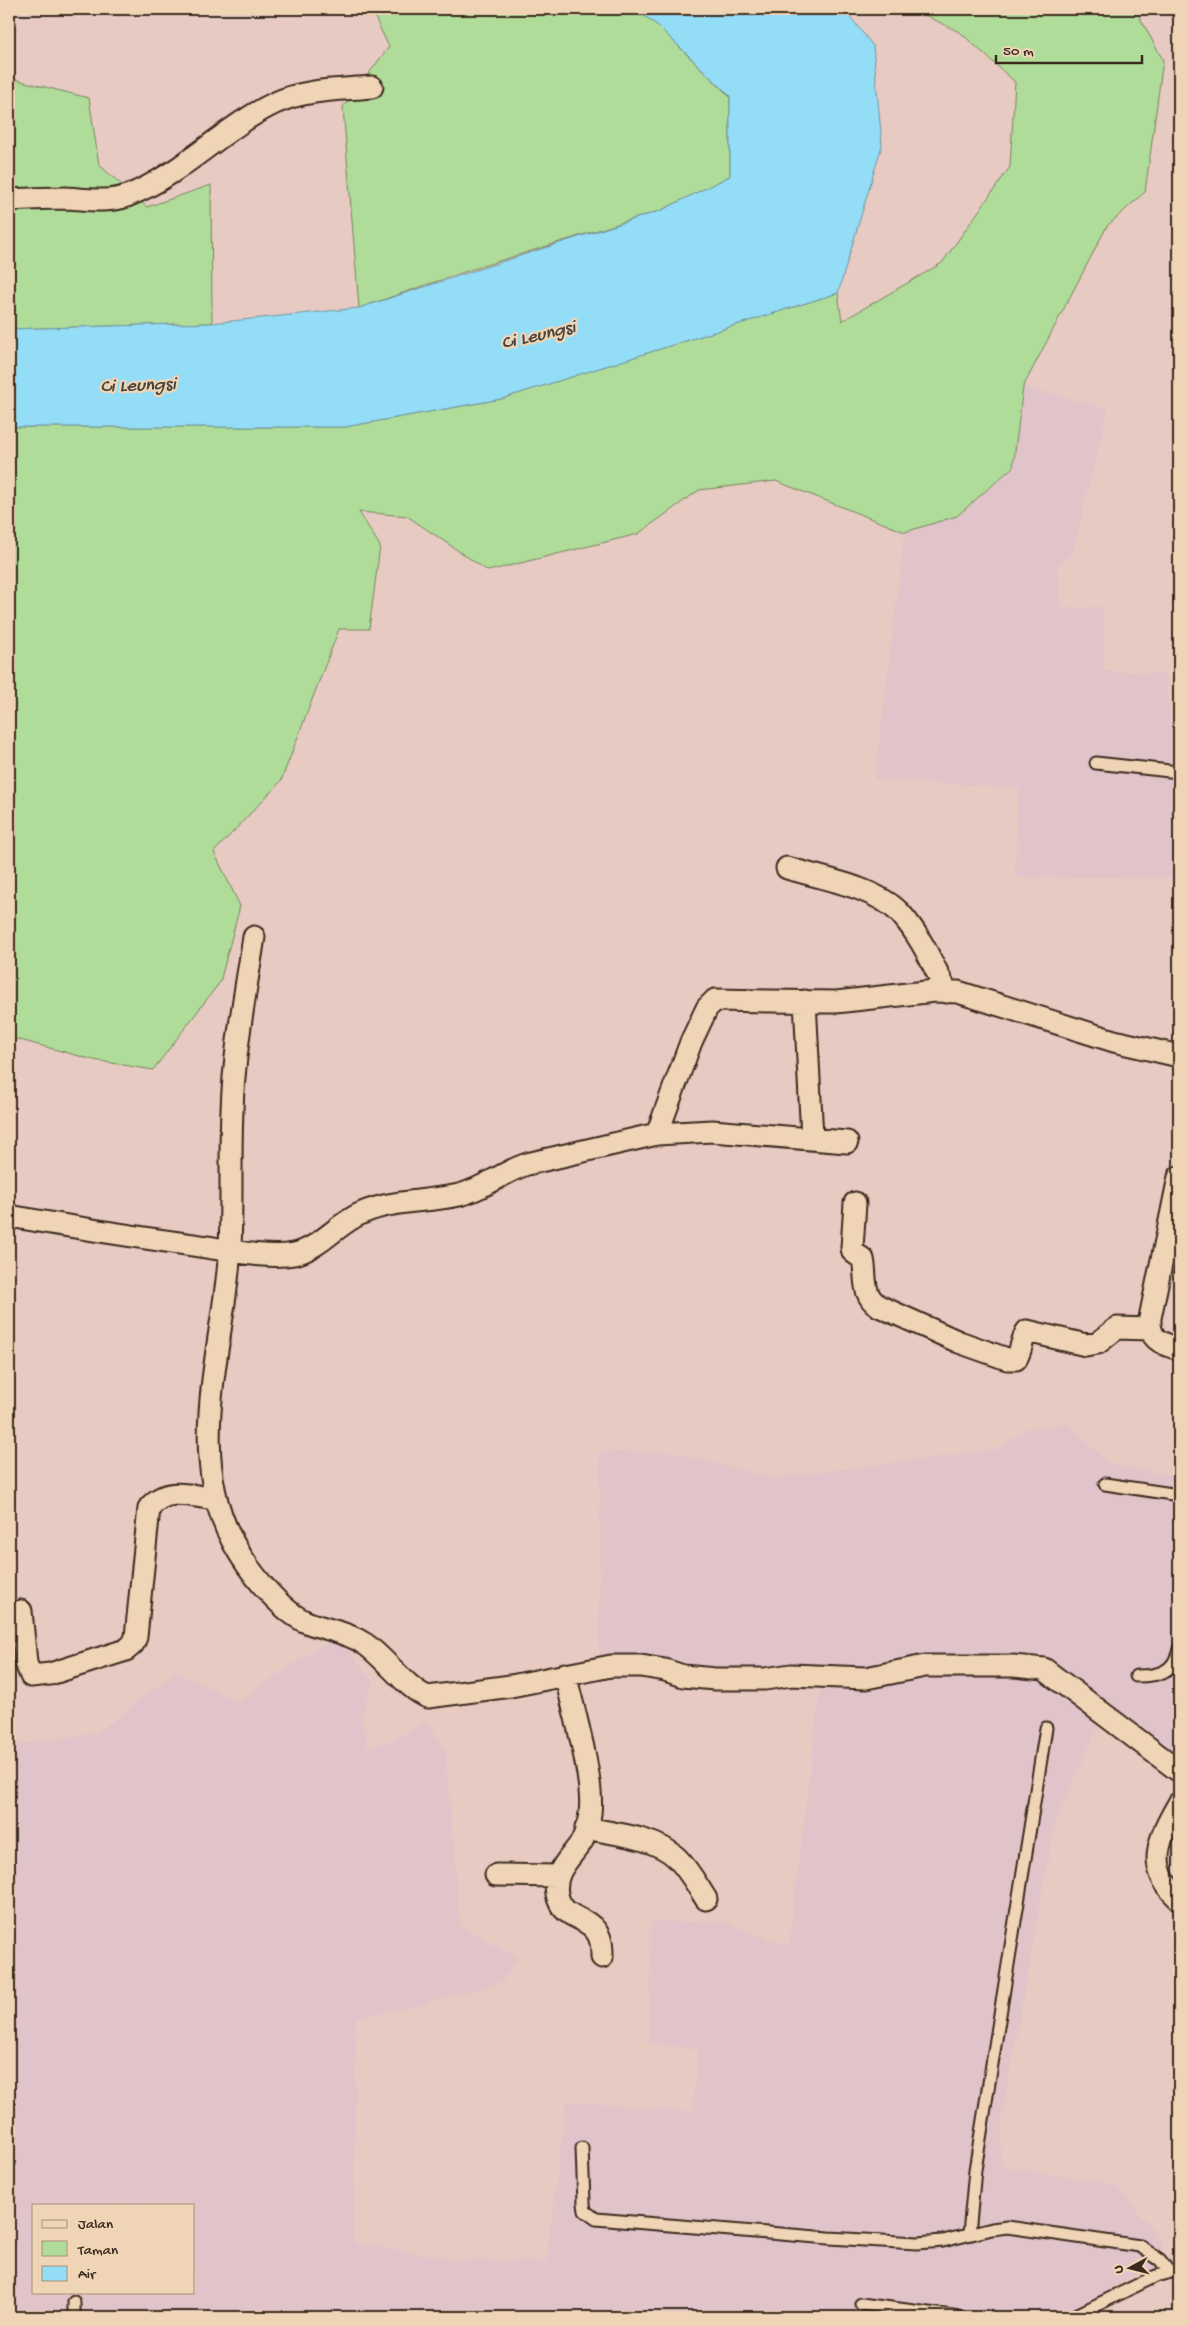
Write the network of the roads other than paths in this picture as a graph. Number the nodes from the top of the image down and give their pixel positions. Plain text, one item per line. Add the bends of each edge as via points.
1 (372, 87) dead end
2 (9, 200) edge
3 (1096, 763) dead end
4 (1179, 772) edge
5 (788, 868) dead end
6 (254, 937) dead end
7 (947, 992) junction
8 (806, 1001) junction
9 (1179, 1056) edge
10 (657, 1134) junction
11 (812, 1138) junction
12 (847, 1142) dead end
13 (1179, 1177) edge
14 (855, 1202) dead end
15 (9, 1216) edge
16 (230, 1250) junction
17 (1149, 1329) junction
18 (1179, 1349) edge
19 (1105, 1484) dead end
20 (1179, 1495) edge
21 (216, 1499) junction
22 (20, 1611) dead end
23 (1179, 1649) edge
24 (565, 1674) junction
25 (1136, 1676) dead end
26 (1046, 1728) dead end
27 (1179, 1771) edge
28 (1179, 1802) edge
29 (586, 1828) junction
30 (496, 1875) dead end
31 (557, 1876) junction
32 (706, 1899) dead end
33 (1179, 1899) edge
34 (602, 1957) dead end
35 (582, 2148) dead end
36 (969, 2234) junction
37 (1174, 2271) edge
38 (74, 2302) dead end
39 (861, 2304) dead end
40 (74, 2317) edge
41 (960, 2317) edge
42 (1072, 2317) edge

1 - 2 street via 318,92 276,102 228,131 162,179 125,196 102,200
3 - 4 lane
5 - 7 street via 880,898 899,912 918,937
6 - 16 street via 234,1067
7 - 8 street via 836,1002
7 - 9 street via 958,992 1114,1042
8 - 10 street via 715,1000 707,1008 691,1042
8 - 11 street
10 - 11 street via 712,1131
10 - 16 street via 527,1164 514,1168 491,1183 458,1195 374,1209 353,1217 296,1254 282,1256
11 - 12 street
13 - 17 street
14 - 17 street via 852,1248 863,1260 869,1298 879,1306 959,1342 1006,1359 1016,1359 1027,1331 1086,1345 1098,1343 1117,1328
15 - 16 street
16 - 21 street via 210,1418 209,1451
17 - 18 street via 1162,1344
19 - 20 lane
21 - 22 street via 168,1493 156,1498 149,1508 136,1637 126,1650 50,1674 32,1676 26,1663
21 - 24 street via 235,1546 253,1572 286,1608 304,1620 349,1635 364,1644 423,1695 445,1696
23 - 25 lane via 1169,1670 1161,1674
24 - 27 street via 611,1666 641,1666 683,1676 715,1679 765,1679 791,1674 866,1678 925,1666 1044,1669
24 - 29 street via 589,1780 590,1818
26 - 36 lane via 976,2170
28 - 33 street via 1162,1831 1158,1847 1162,1878
29 - 31 street via 583,1838
29 - 32 street via 641,1840 668,1852 685,1866
30 - 31 street
31 - 34 street via 560,1904 568,1913 596,1930
35 - 36 lane via 585,2211 596,2220 917,2243
36 - 37 lane via 1007,2227 1121,2242 1144,2248
37 - 42 lane via 1156,2276
38 - 40 lane
39 - 41 lane

